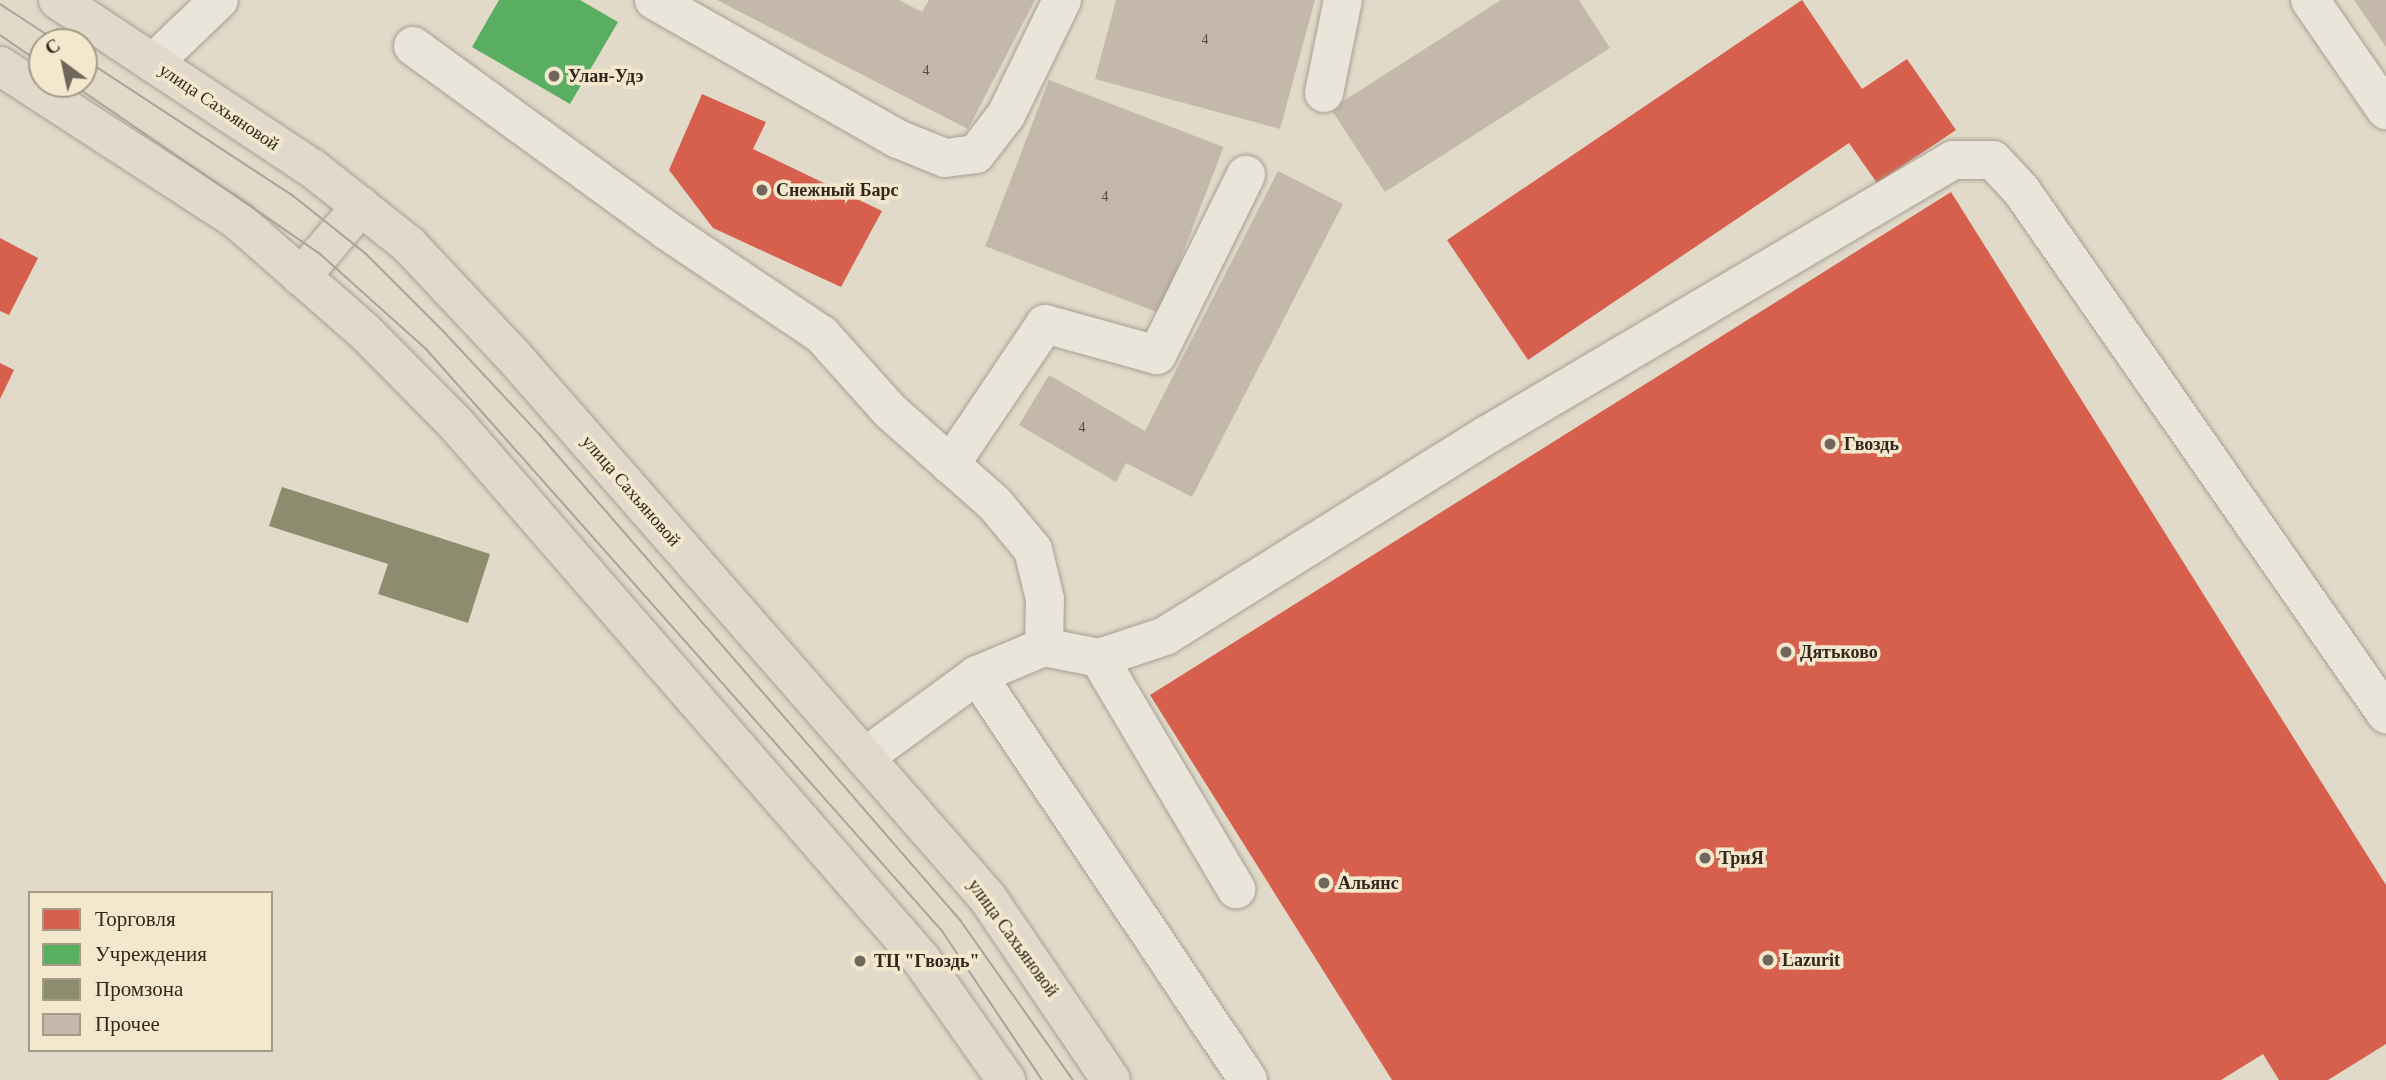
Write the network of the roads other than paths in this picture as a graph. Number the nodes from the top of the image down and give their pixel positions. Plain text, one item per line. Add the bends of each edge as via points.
1 (58, 0) edge
2 (219, 0) edge
3 (654, 0) edge
4 (1062, 0) edge
5 (1343, 0) edge
6 (2311, 0) edge
7 (412, 46) dead end
8 (153, 63) junction
9 (0, 66) edge
10 (1324, 93) dead end
11 (2386, 110) edge
12 (1247, 175) dead end
13 (361, 206) junction
14 (301, 276) junction
15 (950, 465) junction
16 (1044, 647) junction
17 (1099, 658) junction
18 (977, 676) junction
19 (2386, 714) edge
20 (864, 757) junction
21 (1236, 889) dead end
22 (999, 1076) edge
23 (1111, 1080) edge
24 (1248, 1080) edge

1 - 8 main road, улица Сахьяновой
2 - 8 lane
3 - 4 lane via 898,139 945,158 976,154 1006,115
5 - 10 lane
6 - 11 lane
7 - 15 lane via 666,230 822,335 890,411
8 - 13 main road, улица Сахьяновой
9 - 14 main road via 236,219
12 - 15 lane via 1157,355 1045,324
13 - 14 main road
13 - 20 main road, улица Сахьяновой via 408,244 515,358
14 - 22 main road via 456,424 921,959
15 - 16 lane via 995,504 1033,550 1045,599
16 - 17 lane
16 - 18 lane
17 - 19 lane via 1166,636 1487,435 1953,160 1993,160 2021,190
17 - 21 lane
18 - 20 lane
18 - 24 lane
20 - 23 main road, улица Сахьяновой via 987,897

